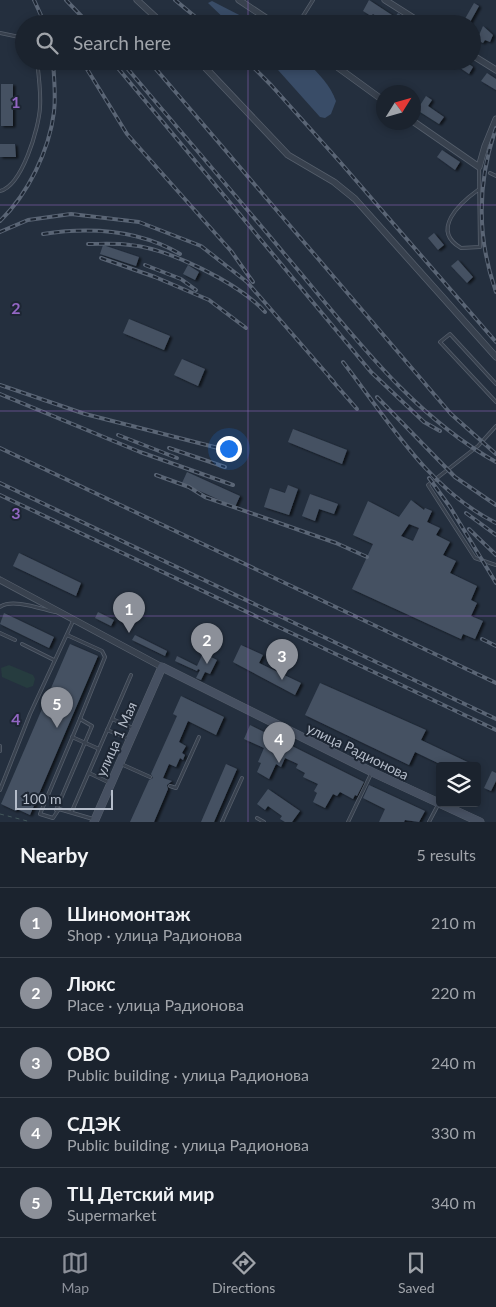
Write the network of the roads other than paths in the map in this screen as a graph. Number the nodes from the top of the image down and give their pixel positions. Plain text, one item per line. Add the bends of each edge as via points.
1 (137, 0) edge
2 (239, 0) edge
3 (312, 0) edge
4 (385, 0) edge
5 (153, 15) edge
6 (262, 15) edge
7 (303, 15) edge
8 (409, 15) edge
9 (0, 34) edge
10 (15, 36) edge
11 (481, 61) edge
12 (38, 70) edge
13 (208, 70) edge
14 (341, 70) edge
15 (496, 70) edge
16 (376, 95) edge
17 (496, 119) edge
18 (421, 127) edge
19 (479, 167) junction
20 (490, 173) dead end
21 (496, 176) edge
22 (478, 190) junction
23 (0, 191) edge
24 (496, 356) edge
25 (496, 384) edge
26 (496, 402) edge
27 (496, 426) edge
28 (496, 565) edge
29 (0, 580) edge
30 (0, 607) edge
31 (64, 614) junction
32 (74, 619) junction
33 (0, 633) edge
34 (67, 635) junction
35 (15, 640) dead end
36 (22, 644) dead end
37 (54, 660) junction
38 (162, 667) junction
39 (131, 675) dead end
40 (80, 718) junction
41 (112, 718) junction
42 (135, 728) junction
43 (108, 730) junction
44 (72, 737) junction
45 (198, 737) dead end
46 (130, 740) junction
47 (85, 743) junction
48 (0, 746) edge
49 (100, 749) junction
50 (0, 751) edge
51 (119, 763) junction
52 (372, 772) junction
53 (89, 773) junction
54 (150, 777) dead end
55 (242, 778) dead end
56 (111, 783) junction
57 (1, 785) edge
58 (170, 786) dead end
59 (0, 790) edge
60 (436, 802) edge
61 (437, 807) edge
62 (448, 807) edge
63 (56, 810) junction
64 (72, 811) junction
65 (257, 818) dead end
66 (94, 821) edge
67 (222, 822) edge
68 (264, 822) edge
69 (348, 822) edge
70 (429, 822) edge
71 (480, 822) edge

1 - 5 street
2 - 6 street
3 - 7 lane
4 - 8 street
9 - 10 lane
11 - 15 street
12 - 23 lane via 37,125 26,160 10,185
13 - 24 street via 288,155 334,182 354,199
14 - 16 street
17 - 19 street
18 - 19 street
19 - 22 lane
20 - 21 lane
22 - 22 lane via 480,246 461,248 450,239 449,222 454,210
25 - 26 lane via 450,334 440,342
27 - 28 lane via 478,446 428,484 475,558
29 - 31 street, улица Радионова
30 - 31 lane via 16,604
31 - 32 street, улица Радионова
32 - 34 lane
32 - 38 street, улица Радионова
33 - 35 lane
34 - 37 lane
34 - 40 lane via 102,652 105,657
36 - 37 lane
37 - 57 lane
38 - 42 street, улица 1 Мая
38 - 52 street, улица Радионова
39 - 41 lane
40 - 44 lane
40 - 47 lane via 92,726
41 - 42 lane
41 - 43 lane
42 - 46 street, улица 1 Мая
43 - 46 lane
43 - 49 lane
44 - 47 lane
44 - 63 lane via 40,814 52,818
45 - 58 lane via 176,788
46 - 51 street, улица 1 Мая
47 - 49 lane
47 - 63 lane
48 - 50 lane
49 - 53 lane
51 - 54 lane
51 - 56 street, улица 1 Мая
52 - 60 street, улица Радионова
52 - 69 lane
53 - 56 lane
53 - 64 lane
55 - 67 lane
56 - 66 street, улица 1 Мая
57 - 59 lane
61 - 70 lane
62 - 71 street, улица Радионова
63 - 64 lane
64 - 66 lane
65 - 68 lane

